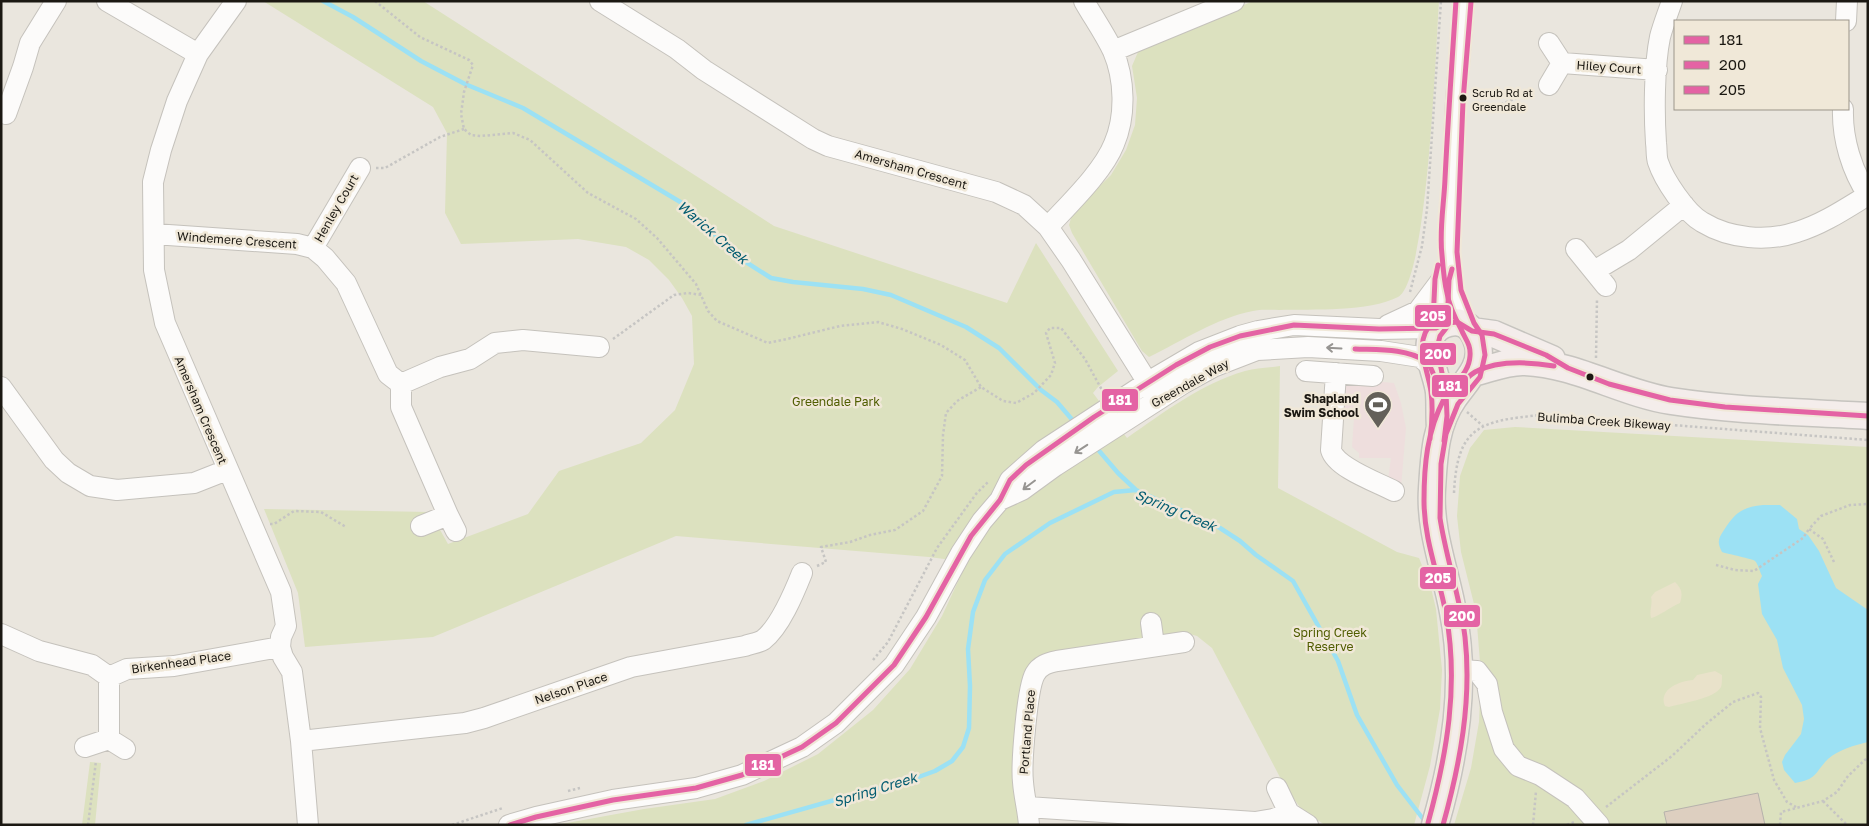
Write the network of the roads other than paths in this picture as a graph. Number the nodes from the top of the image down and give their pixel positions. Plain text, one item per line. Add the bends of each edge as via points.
1 (56, 1) edge
2 (107, 1) edge
3 (236, 1) edge
4 (600, 1) edge
5 (1084, 1) edge
6 (1234, 1) edge
7 (1464, 1) edge
8 (1672, 1) edge
9 (1847, 1) edge
10 (1846, 20) edge
11 (1549, 43) dead end
12 (1113, 51) junction
13 (198, 54) junction
14 (1562, 63) junction
15 (1657, 70) junction
16 (1549, 85) road end
17 (1843, 110) edge
18 (6, 114) dead end
19 (360, 168) road end
20 (1868, 195) edge
21 (1684, 205) junction
22 (1048, 227) junction
23 (154, 234) junction
24 (313, 248) junction
25 (1576, 249) dead end
26 (1449, 252) junction
27 (1442, 279) junction
28 (1438, 327) junction
29 (1379, 328) junction
30 (1470, 329) junction
31 (599, 347) road end
32 (1568, 368) junction
33 (1306, 371) dead end
34 (1433, 372) junction
35 (1336, 374) junction
36 (1373, 376) dead end
37 (1470, 377) junction
38 (1148, 382) junction
39 (401, 384) junction
40 (1, 387) edge
41 (1158, 399) junction
42 (1868, 416) edge
43 (1101, 424) junction
44 (1440, 426) junction
45 (227, 470) junction
46 (1394, 491) dead end
47 (421, 526) dead end
48 (802, 573) road end
49 (1151, 623) dead end
50 (1, 634) edge
51 (1184, 642) dead end
52 (1154, 645) junction
53 (280, 647) junction
54 (1460, 670) junction
55 (109, 677) junction
56 (301, 741) junction
57 (85, 747) dead end
58 (1277, 788) dead end
59 (1289, 813) junction
60 (509, 815) edge
61 (1028, 816) edge
62 (1436, 820) edge
63 (1594, 820) edge
64 (308, 825) edge
65 (1308, 825) edge

1 - 18 street via 30,42 24,68
2 - 13 street
3 - 13 street, Amersham Crescent
4 - 22 street, Amersham Crescent via 813,139 828,146 996,192 1024,205
5 - 12 street
6 - 12 street
7 - 26 street
8 - 15 street via 1660,37
9 - 10 street
11 - 14 street, Hiley Court
12 - 22 street via 1122,85 1122,116 1114,144 1101,167
13 - 23 street, Amersham Crescent via 177,101 153,182
14 - 15 street, Hiley Court
14 - 16 street, Hiley Court
15 - 21 street via 1655,127 1658,161 1670,187
17 - 20 street via 1848,152 1856,178
19 - 24 street, Henley Court
20 - 21 street via 1820,223 1796,232 1763,238 1736,236 1701,222
21 - 25 street via 1629,250 1599,285
22 - 38 street, Amersham Crescent
23 - 24 street, Windemere Crescent via 297,244
23 - 45 street, Amersham Crescent via 154,270 164,323
24 - 39 street, Windemere Crescent via 346,283 388,374
26 - 27 street
26 - 30 street via 1454,292
27 - 28 street
27 - 29 street via 1418,311
28 - 29 street, Greendale Way
28 - 30 main road via 1457,322
28 - 34 main road via 1430,339
29 - 38 street, Greendale Way via 1307,325 1258,331 1204,349
30 - 32 main road via 1494,334 1546,355
30 - 37 main road via 1478,346 1477,360
31 - 39 street via 523,340 495,343 470,360 440,367
32 - 37 main road via 1509,363
32 - 42 main road via 1629,390 1670,400 1725,407
33 - 35 street
34 - 37 main road via 1443,385 1448,386
34 -> 41 street, Greendale Way via 1420,357 1382,351 1308,347 1257,350 1212,367
34 - 44 main road via 1439,392
35 - 36 street
35 - 46 street via 1333,457
37 - 44 main road via 1453,399
38 - 41 street, Amersham Crescent
38 - 43 street, Greendale Way
39 - 47 street via 401,407 452,523
40 - 45 street via 54,460 90,486 116,490 194,483
41 - 43 street, Greendale Way
43 - 60 street, Greendale Way via 1010,480 1000,500 971,536 926,617 894,666 836,723 802,747 742,775 696,788 536,816
44 - 54 main road via 1431,498 1454,612
45 - 53 street, Amersham Crescent via 281,592 286,626 280,636
48 - 56 street, Nelson Place via 772,631 761,641 631,667 465,723
49 - 52 street
50 - 55 street via 39,650 92,665
51 - 52 street, Portland Place
52 - 61 street, Portland Place via 1043,664 1034,675 1028,696 1023,765
53 - 55 street, Birkenhead Place via 174,666 127,669
53 - 56 street via 292,672
54 - 62 main road via 1450,763
54 - 63 street via 1477,671 1487,684 1504,749 1518,766 1538,774 1575,798
55 - 57 street via 117,744
56 - 64 street
58 - 59 street
59 - 61 street via 1256,822
59 - 65 street

